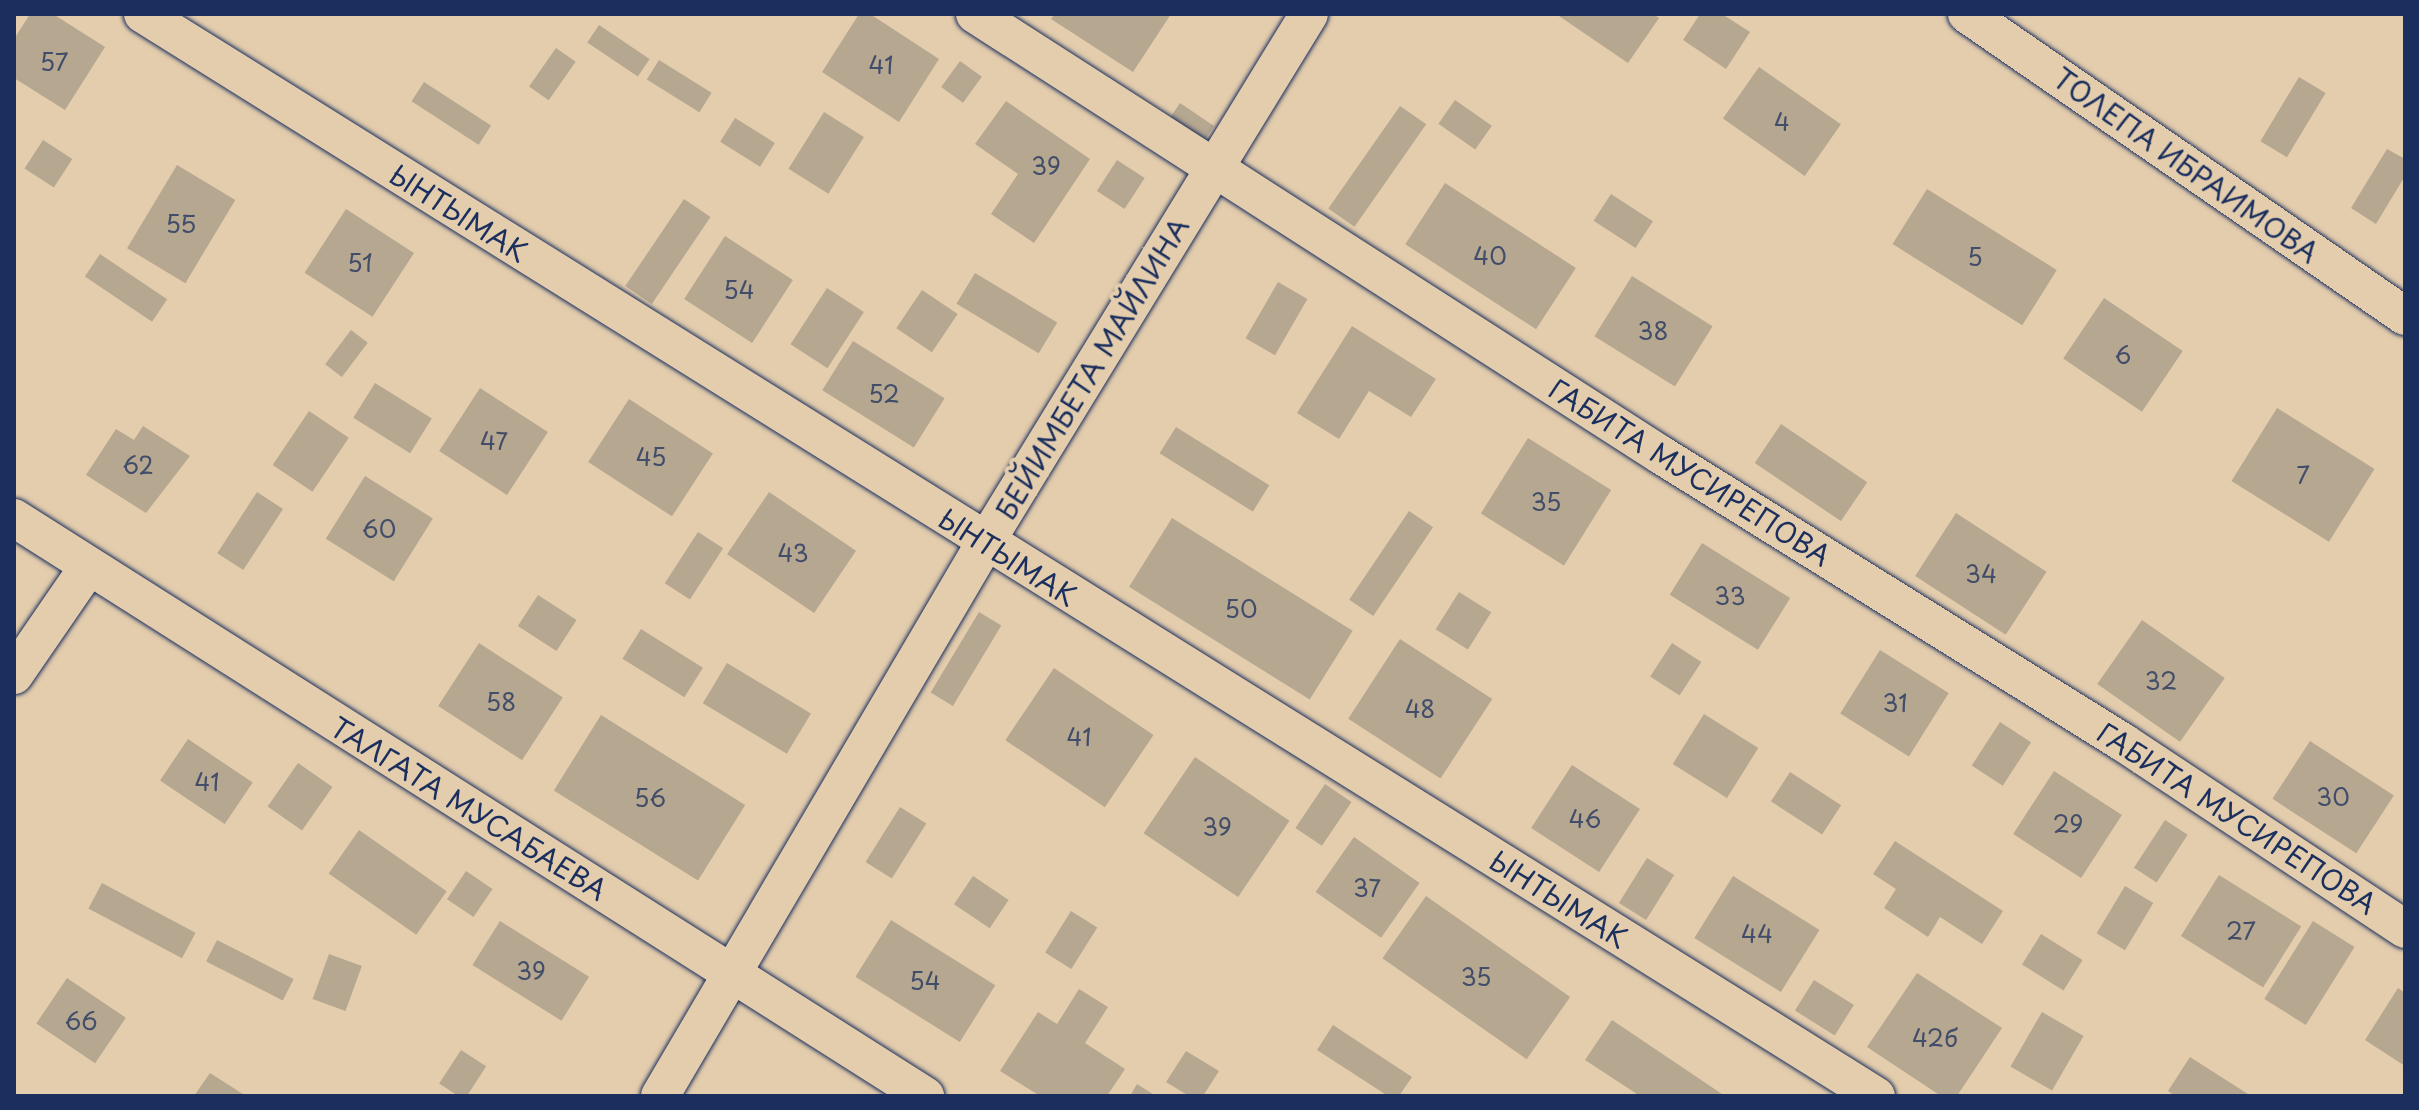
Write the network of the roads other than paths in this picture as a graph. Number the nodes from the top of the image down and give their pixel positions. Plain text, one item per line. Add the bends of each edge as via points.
1 (143, 14) edge
2 (975, 14) edge
3 (1309, 14) edge
4 (1967, 14) edge
5 (1214, 169) junction
6 (2405, 316) edge
7 (14, 518) edge
8 (985, 543) junction
9 (89, 566) junction
10 (14, 675) edge
11 (2405, 929) edge
12 (734, 976) junction
13 (660, 1096) edge
14 (925, 1096) edge
15 (1876, 1096) edge

1 - 8 street, ЫНТЫМАК
2 - 5 street, ГАБИТА МУСИРЕПОВА
3 - 5 street, БЕЙИМБЕТА МАЙЛИНА
4 - 6 street, ТОЛЕПА ИБРАИМОВА
5 - 8 street, БЕЙИМБЕТА МАЙЛИНА
5 - 11 street, ГАБИТА МУСИРЕПОВА via 2124,743
7 - 9 street, ТАЛГАТА МУСАБАЕВА
8 - 12 street, БЕЙИМБЕТА МАЙЛИНА
8 - 15 street, ЫНТЫМАК
9 - 10 street
9 - 12 street, ТАЛГАТА МУСАБАЕВА
12 - 13 street, БЕЙИМБЕТА МАЙЛИНА
12 - 14 street, ТАЛГАТА МУСАБАЕВА

